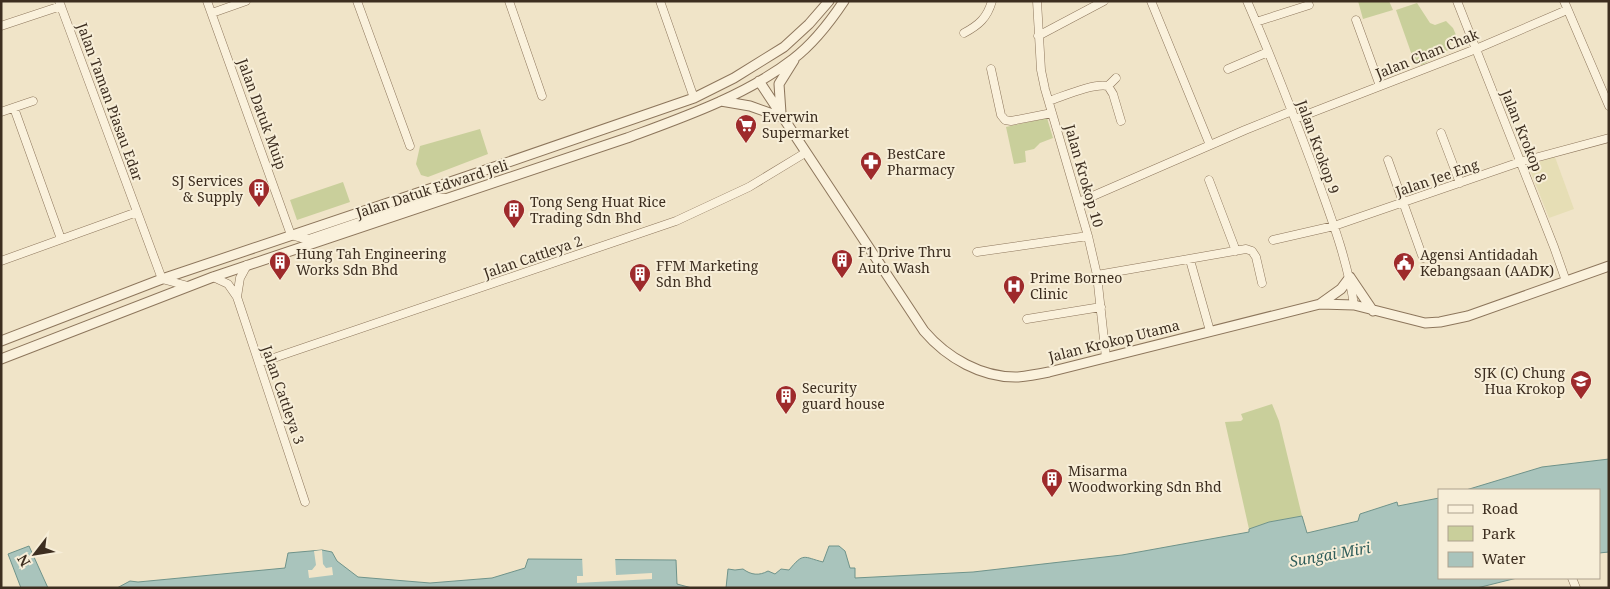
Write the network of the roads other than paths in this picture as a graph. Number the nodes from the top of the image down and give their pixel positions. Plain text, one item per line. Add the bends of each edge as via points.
1 (207, 1) edge
2 (246, 1) edge
3 (357, 1) edge
4 (509, 1) edge
5 (660, 1) edge
6 (829, 1) edge
7 (844, 1) edge
8 (992, 1) edge
9 (1037, 1) edge
10 (1104, 1) edge
11 (1151, 1) edge
12 (1247, 1) edge
13 (1457, 1) edge
14 (60, 4) edge
15 (1566, 4) edge
16 (1310, 5) dead end
17 (212, 13) junction
18 (1356, 20) dead end
19 (1256, 22) junction
20 (1, 26) edge
21 (964, 33) dead end
22 (1038, 36) junction
23 (1476, 49) junction
24 (1268, 52) junction
25 (795, 58) junction
26 (762, 61) junction
27 (991, 69) dead end
28 (1228, 69) dead end
29 (734, 78) junction
30 (1116, 78) dead end
31 (759, 81) junction
32 (1108, 86) junction
33 (1380, 86) junction
34 (542, 96) dead end
35 (694, 98) junction
36 (720, 100) junction
37 (33, 101) dead end
38 (1049, 101) junction
39 (1609, 106) edge
40 (14, 108) junction
41 (1, 112) edge
42 (1052, 113) junction
43 (1293, 115) junction
44 (781, 117) junction
45 (1121, 121) dead end
46 (1441, 133) dead end
47 (1609, 138) edge
48 (1210, 145) junction
49 (410, 146) dead end
50 (805, 152) junction
51 (1388, 160) dead end
52 (1520, 162) junction
53 (1209, 180) dead end
54 (1460, 183) junction
55 (449, 198) junction
56 (1079, 202) junction
57 (1402, 203) junction
58 (137, 212) junction
59 (1334, 226) junction
60 (291, 235) junction
61 (1088, 236) junction
62 (61, 239) junction
63 (1273, 240) dead end
64 (1236, 251) junction
65 (977, 252) dead end
66 (1423, 258) dead end
67 (1190, 260) junction
68 (1, 261) edge
69 (247, 265) junction
70 (1609, 266) edge
71 (1097, 275) junction
72 (213, 277) junction
73 (1350, 277) junction
74 (162, 278) junction
75 (1566, 281) junction
76 (1262, 284) dead end
77 (188, 286) junction
78 (237, 297) junction
79 (1320, 304) junction
80 (1354, 305) junction
81 (1101, 307) junction
82 (1373, 311) junction
83 (1027, 319) dead end
84 (1210, 331) junction
85 (3, 340) edge
86 (31, 347) junction
87 (1106, 358) junction
88 (1, 359) edge
89 (259, 363) junction
90 (305, 502) dead end

1 - 17 street, Jalan Datuk Muip
2 - 17 street
3 - 49 street
4 - 34 street
5 - 35 street
6 - 26 street, Jalan Datuk Edward Jeli via 784,47
7 - 25 street, Jalan Datuk Edward Jeli
8 - 21 street via 986,18
9 - 22 street, Jalan Krokop 10
10 - 22 street
11 - 48 street
12 - 19 street, Jalan Krokop 9
13 - 23 street, Jalan Krokop 8
14 - 20 street
14 - 58 street, Jalan Taman Piasau Edar
15 - 23 street, Jalan Chan Chak
15 - 39 street
16 - 19 street
17 - 60 street, Jalan Datuk Muip
18 - 33 street
19 - 24 street, Jalan Krokop 9
22 - 38 street, Jalan Krokop 10 via 1041,70
23 - 33 street, Jalan Chan Chak
23 - 52 street, Jalan Krokop 8
24 - 28 street
24 - 43 street, Jalan Krokop 9
25 - 31 street, Jalan Datuk Edward Jeli
25 - 44 street via 779,84
26 - 29 street, Jalan Datuk Edward Jeli
26 - 31 street
27 - 42 street via 1001,115 1005,120
29 - 31 street
29 - 35 street, Jalan Datuk Edward Jeli
30 - 32 street
31 - 36 street, Jalan Datuk Edward Jeli
31 - 44 street, Jalan Krokop Utama
32 - 38 street via 1093,87
32 - 45 street
33 - 43 street, Jalan Chan Chak
35 - 60 street, Jalan Datuk Edward Jeli
36 - 44 street via 744,104
36 - 55 street, Jalan Datuk Edward Jeli via 627,138
37 - 40 street
38 - 42 street, Jalan Krokop 10
40 - 41 street
40 - 62 street
42 - 56 street, Jalan Krokop 10
43 - 48 street, Jalan Chan Chak
43 - 59 street, Jalan Krokop 9
44 - 50 street, Jalan Krokop Utama
46 - 54 street
47 - 52 street, Jalan Jee Eng
48 - 56 street, Jalan Chan Chak
50 - 87 street, Jalan Krokop Utama via 936,345 972,367 989,373 1018,376
50 - 89 street, Jalan Cattleya 2 via 749,187 676,221
51 - 57 street
52 - 54 street, Jalan Jee Eng
52 - 75 street, Jalan Krokop 8
53 - 64 street
54 - 57 street, Jalan Jee Eng
55 - 60 street via 432,197 309,239
55 - 69 street, Jalan Datuk Edward Jeli
56 - 61 street, Jalan Krokop 10
57 - 59 street, Jalan Jee Eng
57 - 66 street
58 - 62 street
58 - 74 street, Jalan Taman Piasau Edar
59 - 63 street, Jalan Jee Eng
59 - 73 street, Jalan Krokop 9
60 - 74 street, Jalan Datuk Edward Jeli
61 - 65 street
61 - 71 street, Jalan Krokop 10
62 - 68 street
64 - 67 street
64 - 76 street via 1252,251
67 - 71 street
67 - 84 street
69 - 72 street, Jalan Datuk Edward Jeli
69 - 78 street via 240,278
70 - 75 street, Jalan Krokop Utama
71 - 81 street, Jalan Krokop 10
72 - 77 street, Jalan Datuk Edward Jeli
72 - 78 street, Jalan Cattleya 3 via 228,284
73 - 79 street via 1341,289
73 - 80 street, Jalan Krokop 9
73 - 82 street
74 - 77 street
74 - 85 street, Jalan Datuk Edward Jeli
75 - 82 street, Jalan Krokop Utama via 1468,316 1440,322 1425,323
77 - 86 street, Jalan Datuk Edward Jeli
78 - 89 street, Jalan Cattleya 3
79 - 80 street, Jalan Krokop Utama
79 - 84 street, Jalan Krokop Utama
80 - 82 street, Jalan Krokop Utama
81 - 83 street
81 - 87 street, Jalan Krokop 10
84 - 87 street, Jalan Krokop Utama
85 - 86 street
86 - 88 street, Jalan Datuk Edward Jeli
89 - 90 street, Jalan Cattleya 3

